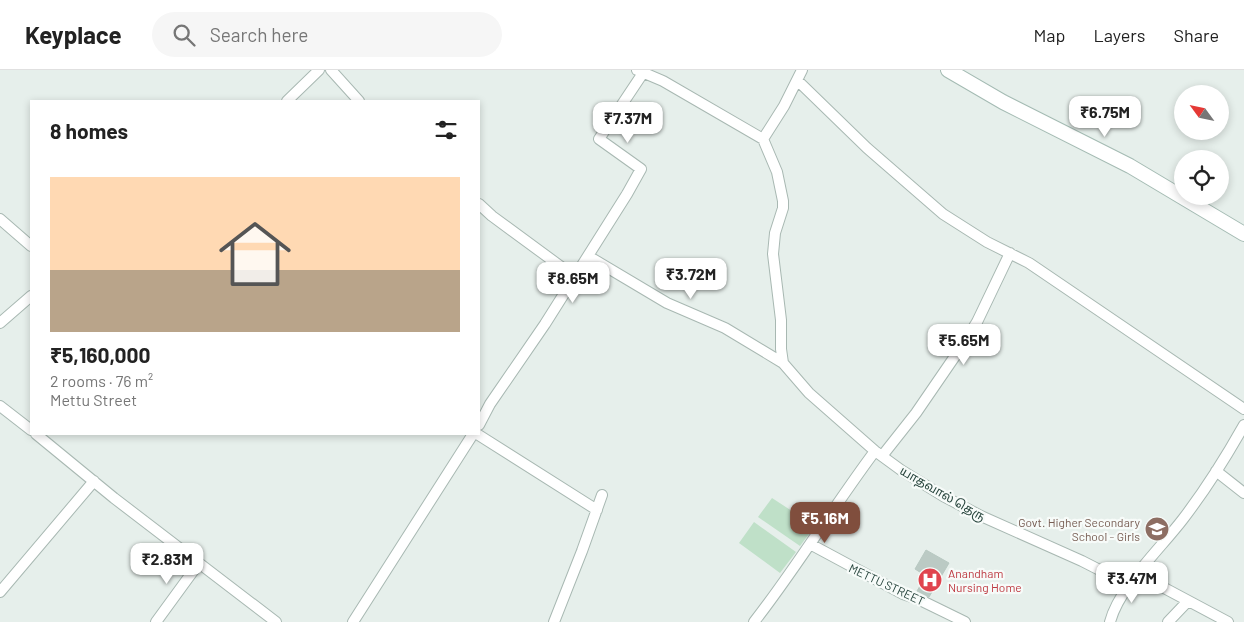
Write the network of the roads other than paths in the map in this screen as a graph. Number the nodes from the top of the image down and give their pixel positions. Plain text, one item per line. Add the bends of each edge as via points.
1 (319, 70) edge
2 (331, 70) edge
3 (802, 70) edge
4 (948, 70) edge
5 (639, 71) edge
6 (798, 81) junction
7 (288, 100) edge
8 (359, 100) edge
9 (763, 139) junction
10 (480, 205) edge
11 (0, 219) edge
12 (1244, 234) edge
13 (30, 245) edge
14 (1010, 253) junction
15 (588, 256) junction
16 (575, 277) junction
17 (30, 297) edge
18 (0, 323) edge
19 (783, 363) junction
20 (0, 406) edge
21 (1244, 409) edge
22 (480, 423) edge
23 (1244, 424) edge
24 (30, 429) edge
25 (37, 435) edge
26 (474, 435) edge
27 (477, 435) edge
28 (879, 453) junction
29 (1216, 471) junction
30 (94, 481) junction
31 (1244, 493) edge
32 (602, 495) dead end
33 (597, 510) junction
34 (810, 544) junction
35 (199, 563) junction
36 (1134, 579) junction
37 (0, 592) edge
38 (1188, 601) junction
39 (156, 622) edge
40 (276, 622) edge
41 (353, 622) edge
42 (554, 622) edge
43 (754, 622) edge
44 (965, 622) edge
45 (1110, 622) edge
46 (1168, 622) edge
47 (1228, 622) edge

1 - 7 street
2 - 8 street
3 - 6 street
4 - 12 street via 1130,166
5 - 9 street via 662,80
5 - 15 street via 599,139 641,169
6 - 9 street
6 - 14 street via 921,196 958,224
9 - 19 street via 777,172 783,201 772,254
10 - 16 street
11 - 13 street
14 - 21 street
14 - 28 street via 964,343 916,412
15 - 16 street
15 - 19 street, யாதவால் தெரு via 667,303 725,328
16 - 22 street
17 - 18 street
19 - 28 street, யாதவால் தெரு via 809,393
20 - 24 street
23 - 29 street
25 - 30 street
26 - 41 street
27 - 33 street
28 - 34 street
28 - 36 street, யாதவால் தெரு via 961,506 1082,561
29 - 31 street
29 - 36 street via 1184,518
30 - 35 street
30 - 37 street
32 - 33 street
33 - 42 street
34 - 43 street
34 - 44 street, METTU STREET via 903,594
35 - 39 street
35 - 40 street
36 - 38 street, யாதவால் தெரு
36 - 45 street
38 - 46 street
38 - 47 street, யாதவால் தெரு

